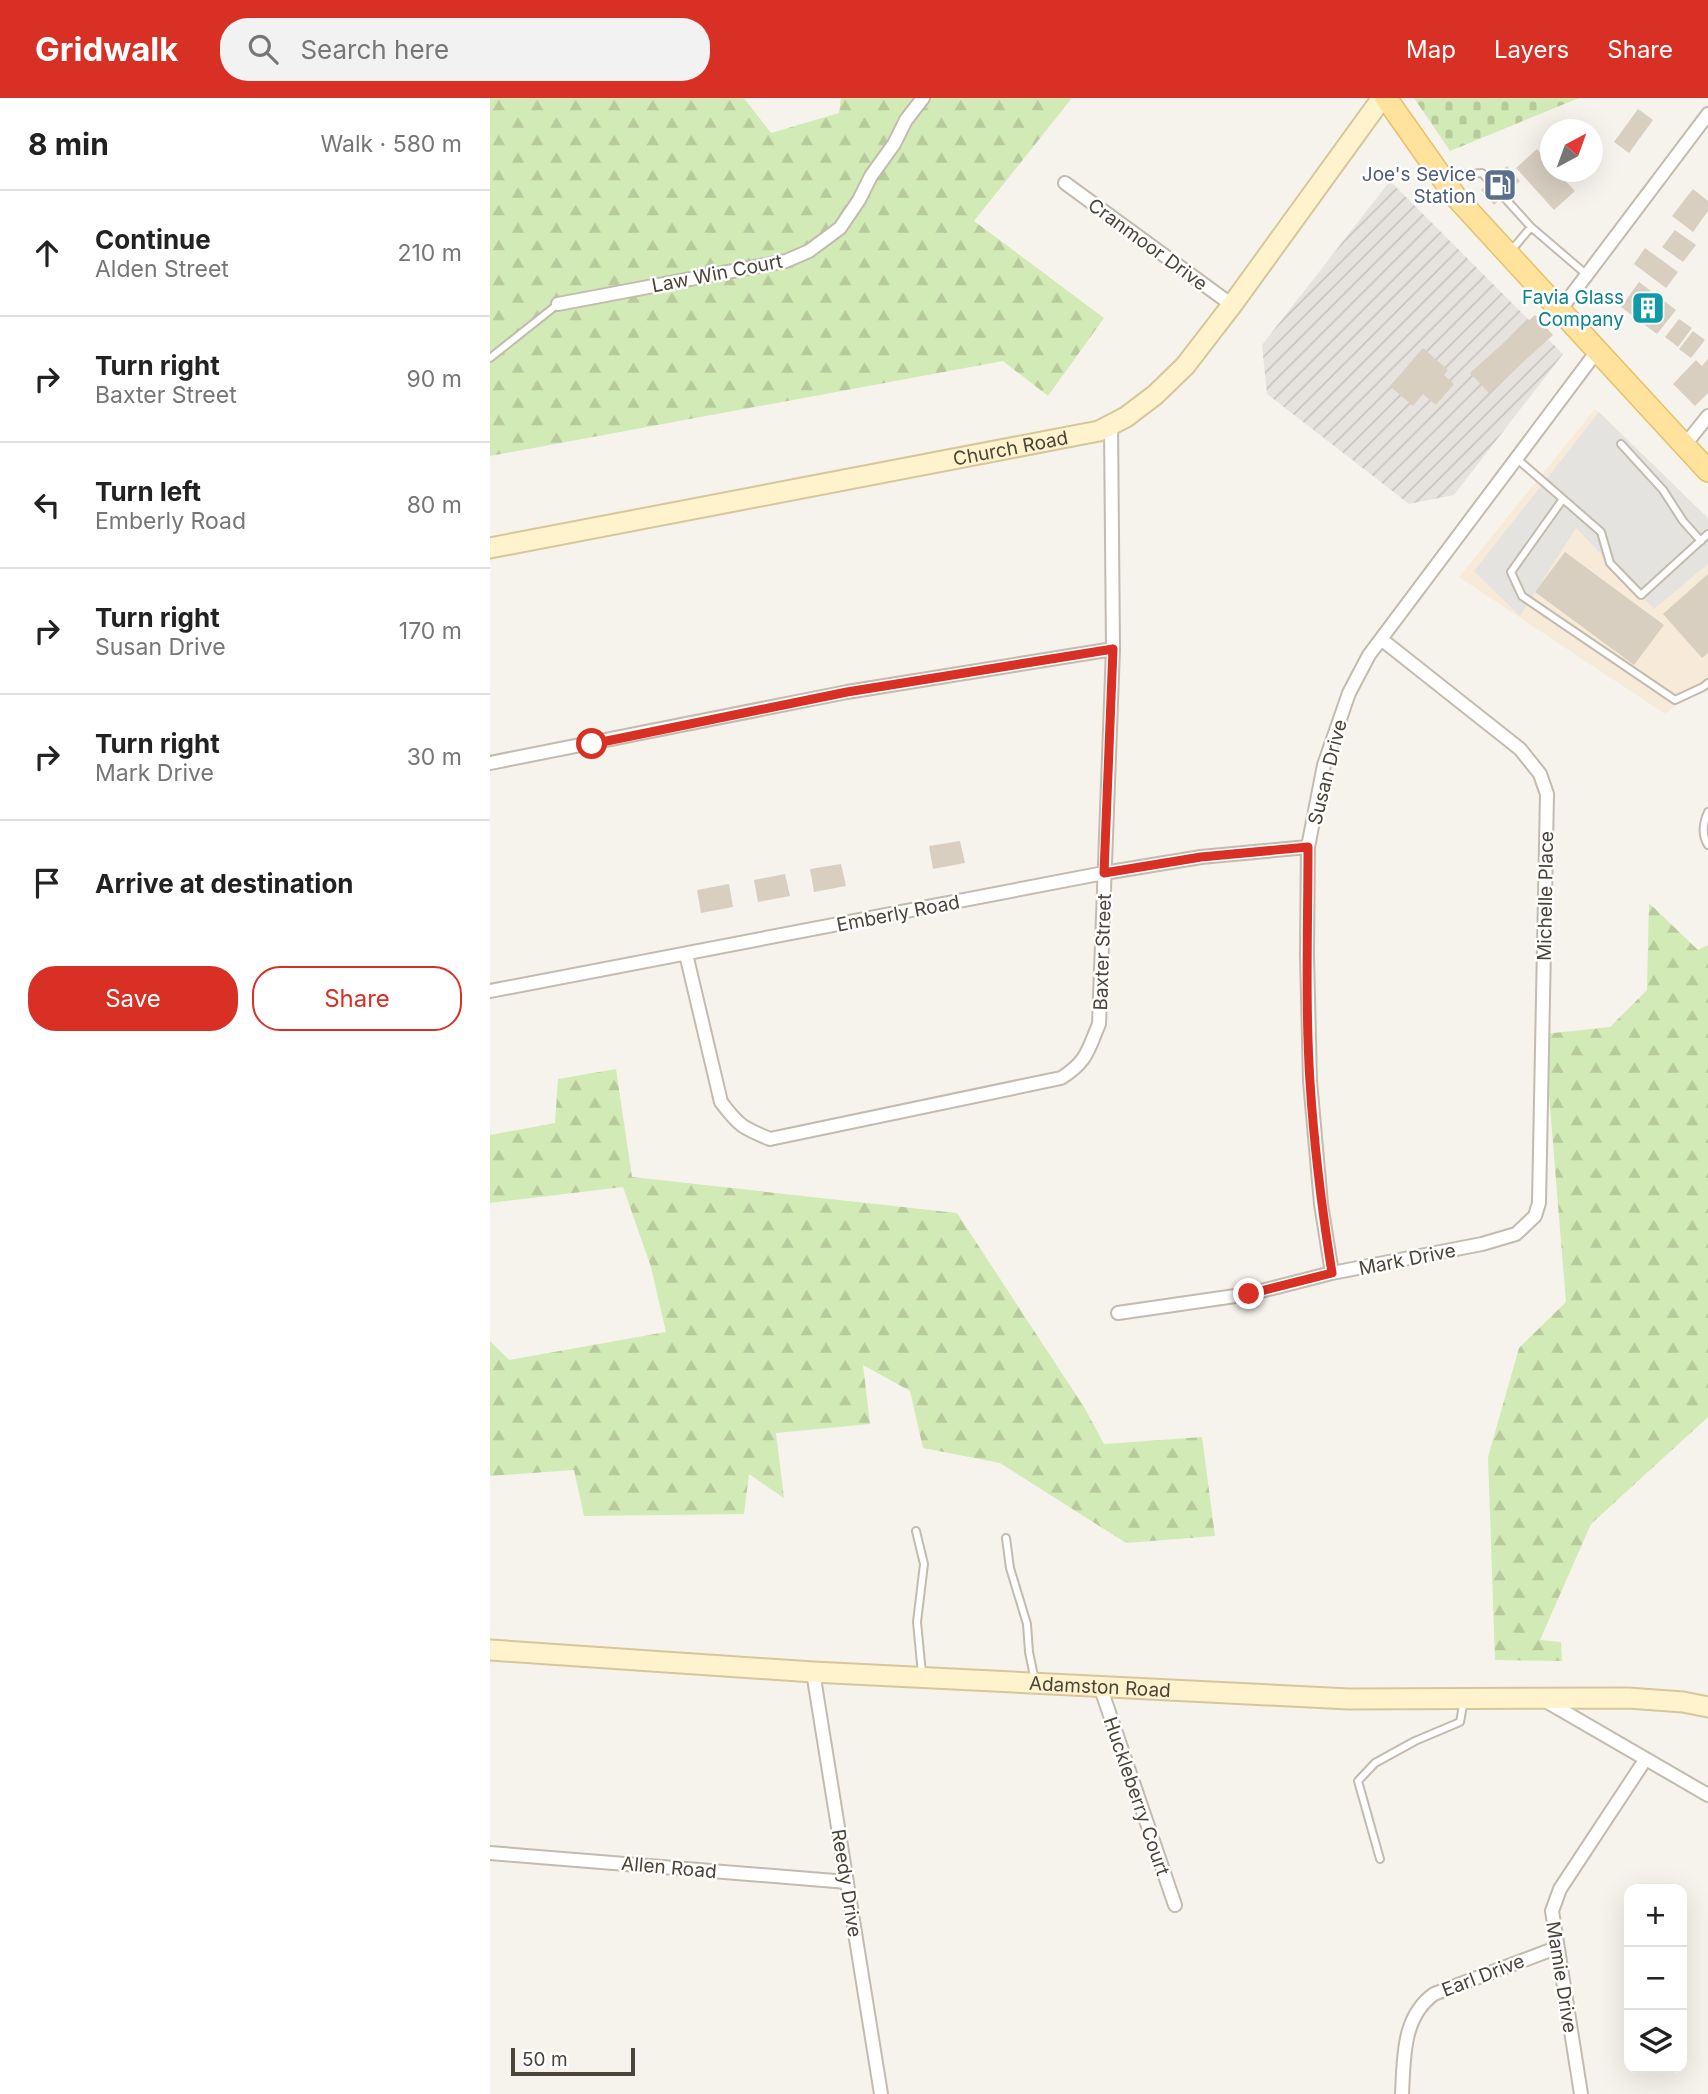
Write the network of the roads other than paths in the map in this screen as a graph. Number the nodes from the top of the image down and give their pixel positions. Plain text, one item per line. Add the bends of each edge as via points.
1 (923, 98) edge
2 (1384, 98) edge
3 (1708, 114) edge
4 (1441, 176) junction
5 (1065, 183) dead end
6 (1531, 227) junction
7 (1509, 254) junction
8 (1587, 275) junction
9 (558, 304) joint
10 (1232, 305) junction
11 (1561, 309) junction
12 (1597, 351) junction
13 (490, 358) edge
14 (1708, 416) edge
15 (1111, 424) junction
16 (1621, 444) dead end
17 (1685, 446) junction
18 (1517, 458) junction
19 (1708, 471) edge
20 (1563, 499) junction
21 (1708, 534) edge
22 (1701, 541) junction
23 (490, 548) edge
24 (1381, 639) junction
25 (1113, 649) junction
26 (1708, 683) edge
27 (490, 763) edge
28 (1708, 812) edge
29 (1708, 845) edge
30 (1308, 847) junction
31 (1104, 873) junction
32 (686, 954) junction
33 (490, 991) edge
34 (1526, 1224) joint
35 (1332, 1273) junction
36 (1118, 1313) dead end
37 (916, 1531) dead end
38 (1006, 1538) dead end
39 (490, 1650) edge
40 (813, 1672) junction
41 (923, 1677) junction
42 (1036, 1683) junction
43 (1100, 1686) junction
44 (1464, 1699) junction
45 (1540, 1699) junction
46 (1708, 1707) edge
47 (1645, 1760) junction
48 (1708, 1795) edge
49 (490, 1853) edge
50 (1380, 1859) dead end
51 (847, 1882) junction
52 (1175, 1905) dead end
53 (1556, 1948) junction
54 (881, 2094) edge
55 (1402, 2094) edge
56 (1581, 2094) edge

1 - 9 street, Law Win Court via 841,228 809,251 786,261
2 - 4 main road
2 - 10 street, Church Road
3 - 8 street
4 - 6 lane via 1482,173
4 - 7 main road
5 - 10 street, Cranmoor Drive
6 - 7 lane
6 - 8 lane
7 - 11 main road
8 - 11 street
9 - 13 lane
10 - 15 street, Church Road via 1175,376
11 - 12 main road
12 - 17 main road
12 - 18 street, Susan Drive
14 - 17 street
15 - 23 street, Church Road via 1098,431
15 - 25 street, Baxter Street
16 - 22 lane
17 - 19 main road
18 - 20 lane
18 - 24 street, Susan Drive
20 - 22 lane via 1601,532 1610,563 1641,595
20 - 26 lane via 1511,572 1522,596 1675,700
21 - 22 lane
24 - 30 street, Susan Drive via 1349,692 1324,765
24 - 34 street, Michelle Place via 1520,749 1540,774 1547,794 1539,1203
25 - 27 street via 847,692
25 - 31 street, Baxter Street
28 - 29 lane via 1703,823
30 - 31 street, Emberly Road via 1201,857
30 - 35 street, Susan Drive via 1310,1081
31 - 32 street, Emberly Road
31 - 32 street, Baxter Street via 1099,1024 1076,1069 1061,1078 770,1139 746,1130 721,1102
32 - 33 street, Emberly Road
34 - 35 street, Mark Drive via 1516,1234 1482,1244
35 - 36 street, Mark Drive via 1249,1294
37 - 41 lane via 924,1564 917,1622
38 - 42 lane
39 - 40 street, Adamston Road
40 - 41 street, Adamston Road
40 - 51 street, Reedy Drive
41 - 42 street, Adamston Road
42 - 43 street, Adamston Road
43 - 44 street, Adamston Road via 1349,1699
43 - 52 street, Huckleberry Court
44 - 45 street, Adamston Road
44 - 50 lane via 1460,1722 1375,1763 1358,1780
45 - 46 street, Adamston Road via 1628,1698
45 - 47 street
47 - 48 street
47 - 53 street, Mamie Drive via 1560,1889 1552,1910
49 - 51 street, Allen Road
51 - 54 street, Reedy Drive
53 - 55 street, Earl Drive via 1424,2001 1405,2040
53 - 56 street, Mamie Drive

